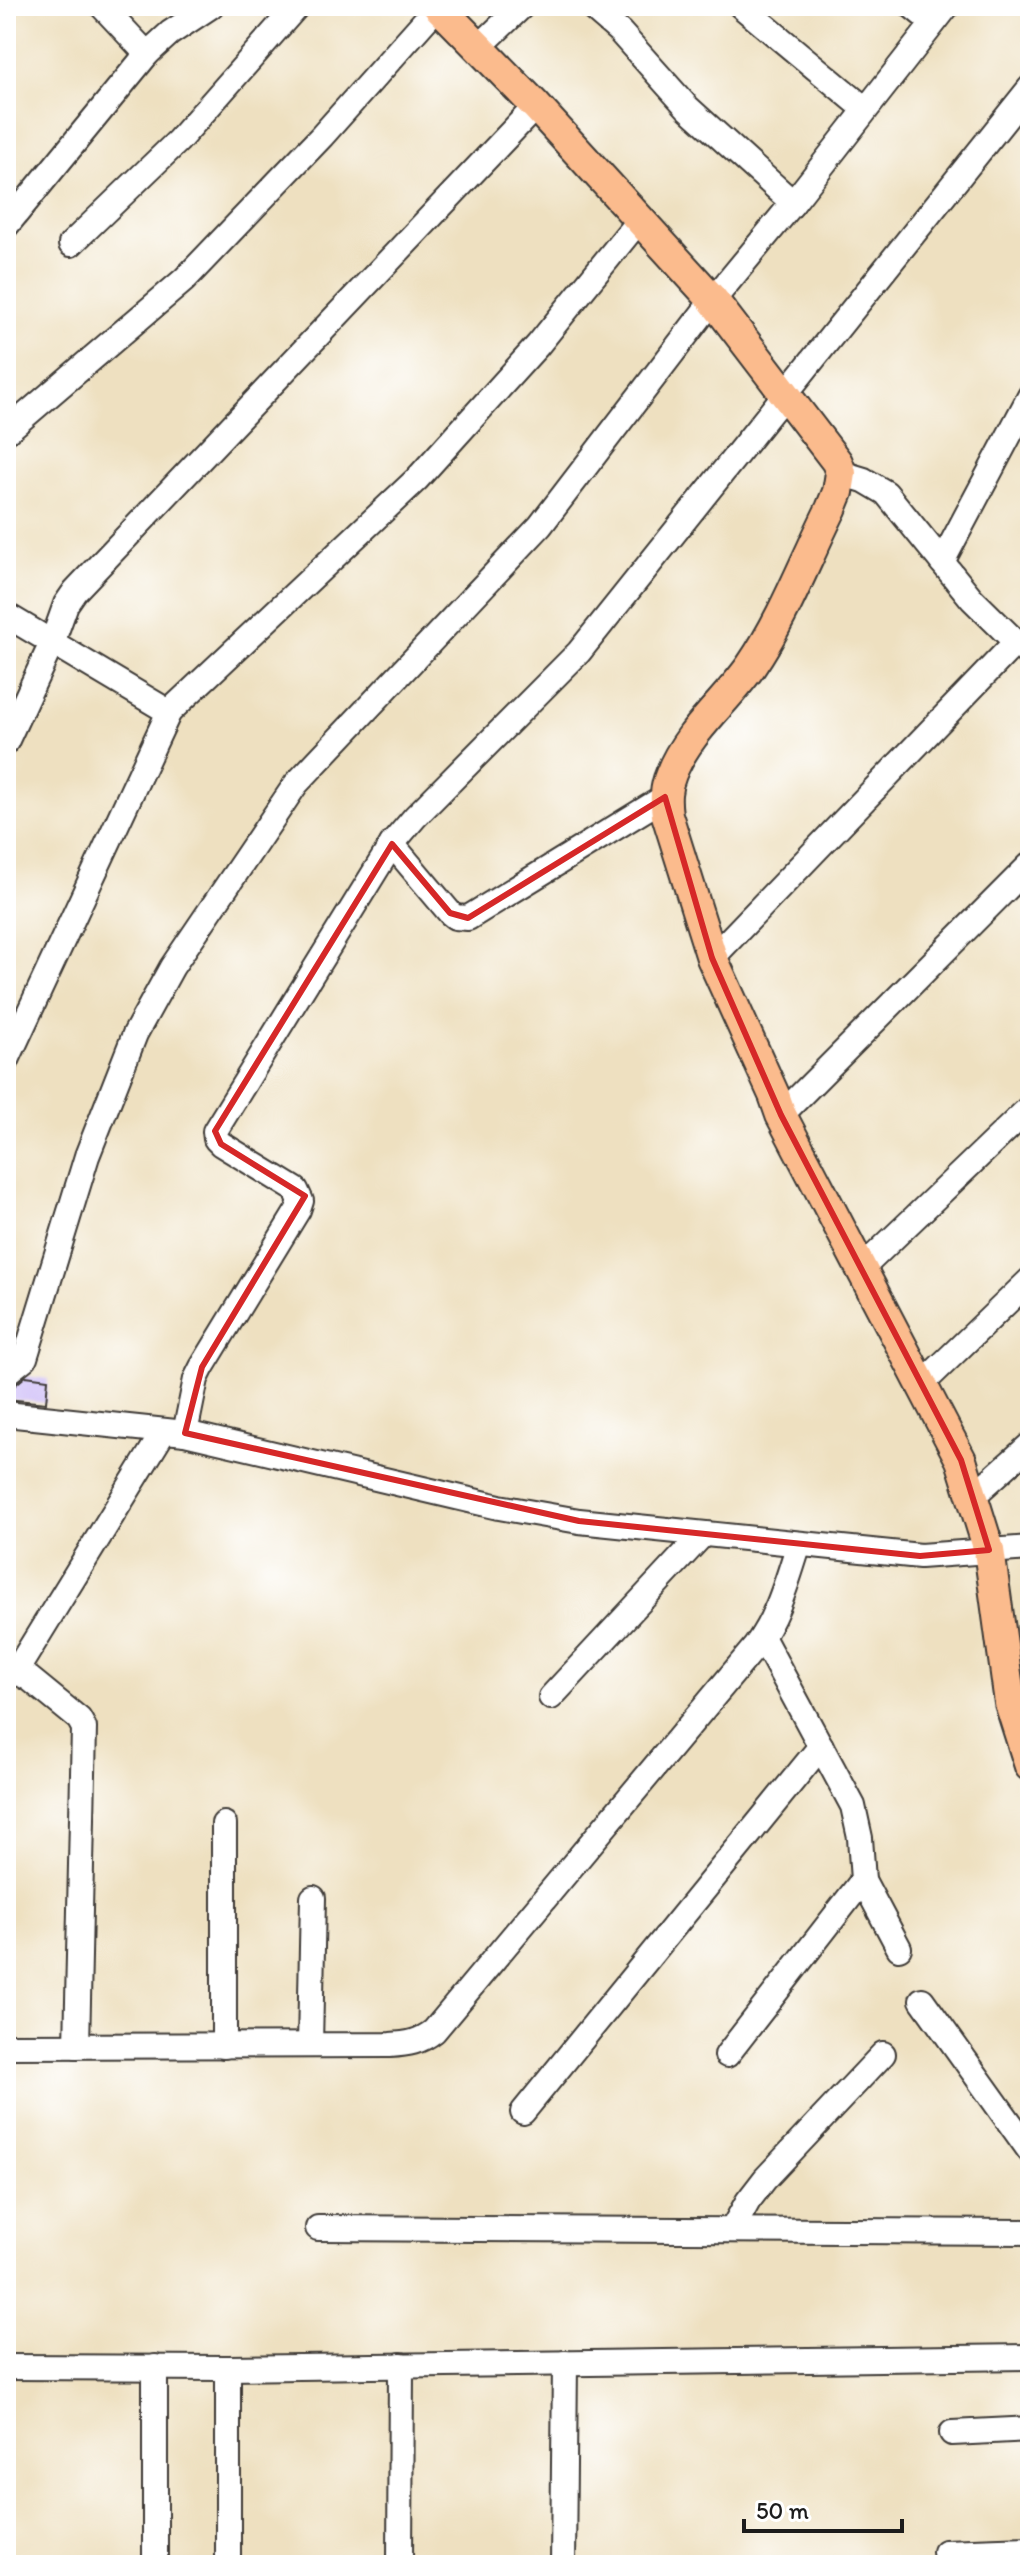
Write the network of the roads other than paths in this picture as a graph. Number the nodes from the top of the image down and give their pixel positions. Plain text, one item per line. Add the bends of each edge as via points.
1 (102, 6) edge
2 (211, 6) edge
3 (297, 6) edge
4 (438, 6) edge
5 (522, 6) edge
6 (590, 6) edge
7 (741, 6) edge
8 (912, 6) edge
9 (940, 14) edge
10 (479, 47) junction
11 (147, 54) junction
12 (1030, 88) edge
13 (536, 106) junction
14 (865, 109) junction
15 (793, 203) junction
16 (639, 220) junction
17 (6, 225) edge
18 (71, 244) dead end
19 (713, 300) junction
20 (784, 395) junction
21 (1030, 396) edge
22 (6, 432) edge
23 (841, 473) junction
24 (942, 562) junction
25 (6, 615) edge
26 (52, 643) junction
27 (1023, 649) edge
28 (169, 712) junction
29 (6, 742) edge
30 (665, 797) junction
31 (392, 844) junction
32 (1030, 865) edge
33 (712, 958) junction
34 (6, 1062) edge
35 (1030, 1107) edge
36 (781, 1115) junction
37 (861, 1269) junction
38 (1030, 1280) edge
39 (6, 1373) edge
40 (921, 1385) junction
41 (6, 1414) edge
42 (174, 1432) junction
43 (1030, 1445) edge
44 (972, 1497) junction
45 (703, 1534) junction
46 (799, 1544) junction
47 (1030, 1548) edge
48 (989, 1550) junction
49 (762, 1637) junction
50 (11, 1673) edge
51 (551, 1697) dead end
52 (821, 1746) junction
53 (1030, 1766) edge
54 (224, 1824) dead end
55 (863, 1880) junction
56 (313, 1898) dead end
57 (899, 1948) dead end
58 (922, 2000) dead end
59 (310, 2045) junction
60 (6, 2046) edge
61 (77, 2046) junction
62 (224, 2046) junction
63 (883, 2054) dead end
64 (727, 2055) dead end
65 (523, 2112) dead end
66 (1030, 2151) edge
67 (318, 2228) dead end
68 (732, 2230) junction
69 (1030, 2232) edge
70 (1030, 2357) edge
71 (565, 2363) junction
72 (401, 2365) junction
73 (6, 2367) edge
74 (155, 2367) junction
75 (228, 2368) junction
76 (1030, 2429) edge
77 (952, 2433) dead end
78 (1030, 2549) edge
79 (945, 2552) dead end
80 (155, 2565) edge
81 (228, 2565) edge
82 (400, 2565) edge
83 (563, 2565) edge

1 - 11 street
2 - 11 street
3 - 18 street via 178,141
4 - 10 main road
4 - 22 street via 184,280
5 - 10 street
6 - 15 street via 687,107
7 - 14 street
8 - 9 street
9 - 14 street
10 - 13 main road
11 - 17 street
12 - 20 street
13 - 16 main road
13 - 26 street via 75,591
14 - 15 street
15 - 19 street
16 - 19 main road
16 - 28 street via 538,345 417,479
19 - 20 main road
19 - 39 street via 540,526 296,784 172,967 135,1034 87,1156 25,1358
20 - 23 main road
20 - 31 street via 579,652
21 - 24 street
23 - 24 street via 886,493
23 - 30 main road via 835,500 782,614 750,667 682,752
24 - 27 street
25 - 26 street
26 - 28 street
26 - 29 street
27 - 33 street
28 - 34 street
30 - 31 street via 468,918 450,913
30 - 33 main road
31 - 42 street via 215,1131 221,1144 296,1190 301,1201 202,1367
32 - 36 street
33 - 36 main road
35 - 37 street
36 - 37 main road
37 - 40 main road
38 - 40 street
40 - 44 main road via 961,1460
41 - 42 street
42 - 45 street via 499,1507
42 - 50 street
43 - 44 street
44 - 48 main road
45 - 46 street
45 - 51 street
46 - 48 street via 920,1556
46 - 49 street
47 - 48 street
48 - 53 main road via 1010,1703
49 - 52 street
49 - 59 street via 434,2031 410,2044
50 - 61 street via 30,1679 84,1728
52 - 55 street via 853,1806
52 - 65 street
54 - 62 street
55 - 57 street
55 - 64 street
56 - 59 street
58 - 66 street
59 - 62 street
60 - 61 street
61 - 62 street
63 - 68 street via 765,2179
67 - 68 street
68 - 69 street
70 - 71 street
71 - 72 street
71 - 83 street
72 - 75 street
72 - 82 street
73 - 74 street
74 - 75 street
74 - 80 street
75 - 81 street
76 - 77 street
78 - 79 street

